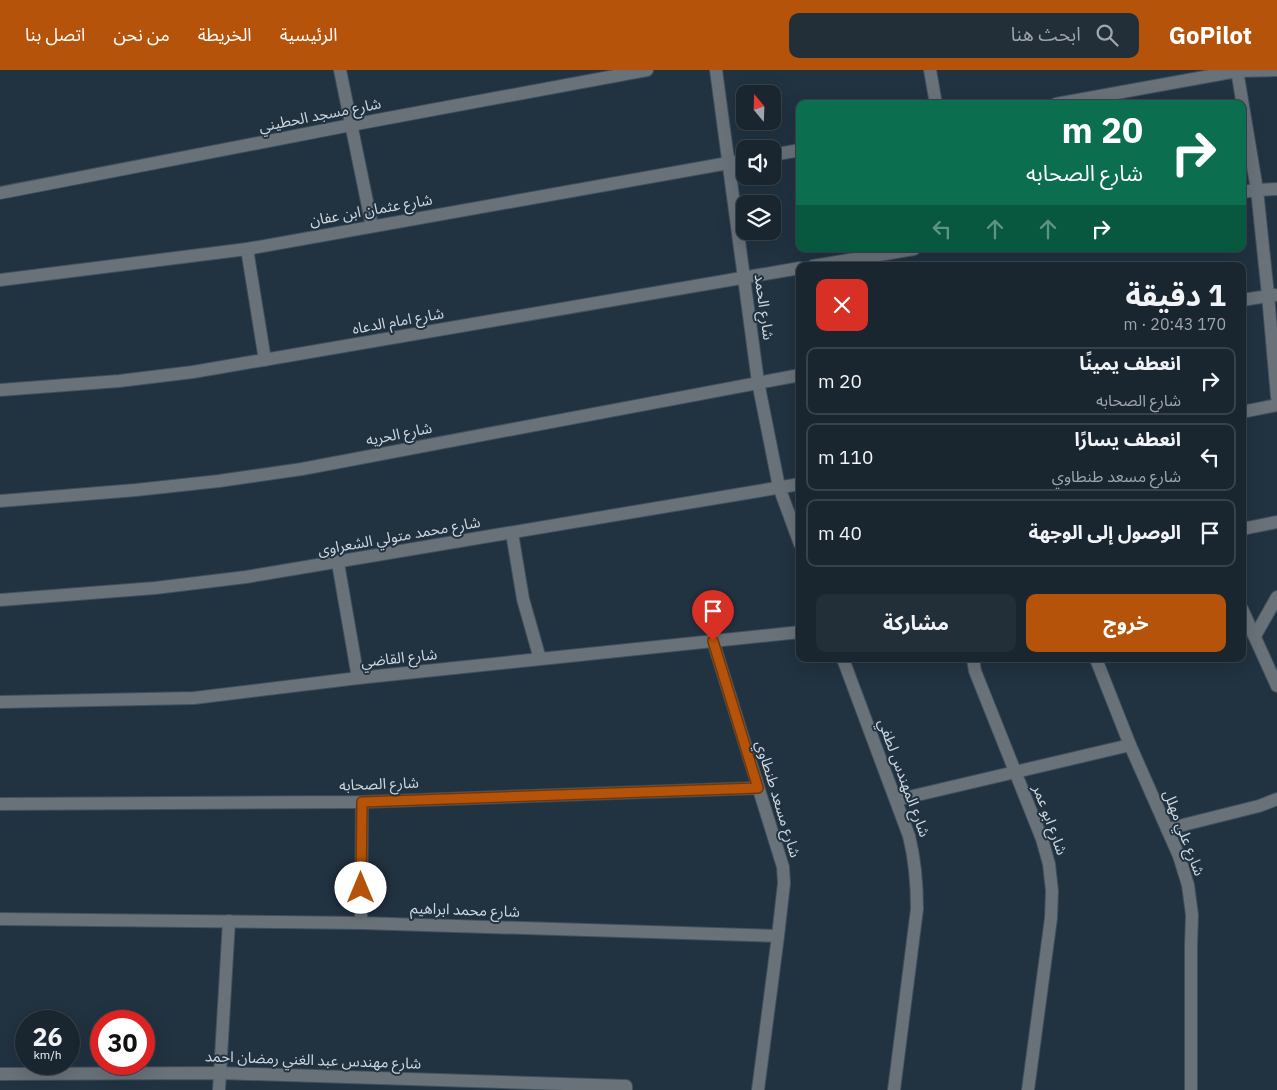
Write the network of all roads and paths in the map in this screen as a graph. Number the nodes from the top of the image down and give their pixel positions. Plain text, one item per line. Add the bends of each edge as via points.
1 (340, 70) edge
2 (647, 70) edge
3 (716, 70) edge
4 (930, 70) edge
5 (1277, 70) edge
6 (1237, 71) edge
7 (935, 100) edge
8 (1078, 100) edge
9 (1242, 100) edge
10 (351, 125) junction
11 (1246, 125) edge
12 (796, 151) edge
13 (781, 153) edge
14 (736, 161) edge
15 (728, 162) junction
16 (1277, 189) edge
17 (1257, 190) junction
18 (1246, 191) edge
19 (0, 193) edge
20 (372, 226) junction
21 (247, 249) junction
22 (896, 252) edge
23 (837, 262) edge
24 (796, 269) edge
25 (744, 278) junction
26 (0, 280) edge
27 (1273, 295) edge
28 (1246, 299) edge
29 (265, 360) junction
30 (796, 376) edge
31 (758, 382) junction
32 (0, 390) edge
33 (1277, 397) edge
34 (1277, 405) edge
35 (1246, 411) edge
36 (796, 485) edge
37 (779, 487) junction
38 (0, 501) edge
39 (1277, 522) edge
40 (1246, 528) edge
41 (512, 533) junction
42 (796, 533) edge
43 (338, 563) junction
44 (1277, 597) edge
45 (0, 600) edge
46 (1246, 617) edge
47 (796, 632) edge
48 (1255, 636) junction
49 (713, 641) junction
50 (540, 659) junction
51 (844, 662) edge
52 (974, 662) edge
53 (1097, 662) edge
54 (358, 678) junction
55 (1277, 686) edge
56 (0, 702) edge
57 (1130, 744) junction
58 (1015, 772) junction
59 (758, 788) junction
60 (1277, 799) edge
61 (896, 800) junction
62 (362, 802) junction
63 (0, 804) edge
64 (1167, 829) junction
65 (0, 920) edge
66 (228, 921) junction
67 (361, 923) junction
68 (778, 936) junction
69 (220, 1073) junction
70 (0, 1074) edge
71 (626, 1088) edge
72 (219, 1090) edge
73 (758, 1090) edge
74 (894, 1090) edge
75 (1028, 1090) edge
76 (1191, 1090) edge

1 - 10 street
2 - 10 street, شارع مسجد الحطيني
3 - 15 street, شارع الحمد
4 - 7 street
5 - 6 street
6 - 8 street
6 - 9 street
10 - 19 street, شارع مسجد الحطيني
10 - 20 street
11 - 17 street
12 - 13 street
14 - 15 street, شارع عثمان ابن عفان
15 - 20 street, شارع عثمان ابن عفان
15 - 25 street, شارع الحمد
16 - 17 street
17 - 18 street
17 - 27 street
20 - 21 street, شارع عثمان ابن عفان
21 - 26 street, شارع عثمان ابن عفان
21 - 29 street
22 - 23 street
24 - 25 street, شارع امام الدعاه
25 - 29 street, شارع امام الدعاه
25 - 31 street, شارع الحمد
27 - 28 street
27 - 33 street
29 - 32 street, شارع امام الدعاه via 119,381
30 - 31 street, شارع الحريه
31 - 37 street, شارع الحمد
31 - 38 street, شارع الحريه via 302,469 136,490
34 - 35 street
36 - 37 street, شارع محمد متولي الشعراوى
37 - 41 street, شارع محمد متولي الشعراوى
37 - 42 street, شارع الحمد
39 - 40 street
41 - 43 street, شارع محمد متولي الشعراوى
41 - 50 street via 523,599
43 - 45 street, شارع محمد متولي الشعراوى via 155,588
43 - 54 street
44 - 48 street
46 - 48 street
47 - 49 street, شارع القاضي
48 - 55 street
49 - 50 street, شارع القاضي
49 - 59 street, شارع مسعد طنطاوي
50 - 54 street, شارع القاضي
51 - 61 street, شارع المهندس لطفي
52 - 58 street, شارع ابو عمر
53 - 57 street, شارع علي مهلل
54 - 56 street, شارع القاضي via 194,698
57 - 58 street
57 - 64 street, شارع علي مهلل
58 - 61 street
58 - 75 street, شارع ابو عمر via 1042,839 1052,891
59 - 62 street, شارع الصحابه
59 - 68 street, شارع مسعد طنطاوي via 782,867 784,883
60 - 64 street
61 - 74 street, شارع المهندس لطفي via 915,860 917,908
62 - 63 street, شارع الصحابه
62 - 67 street
64 - 76 street, شارع علي مهلل via 1188,885 1192,915
65 - 66 street, شارع محمد ابراهيم
66 - 67 street, شارع محمد ابراهيم
66 - 69 street
67 - 68 street, شارع محمد ابراهيم
68 - 73 street, شارع مسعد طنطاوي
69 - 70 street, شارع مهندس عبد الغني رمضان احمد
69 - 71 street, شارع مهندس عبد الغني رمضان احمد
69 - 72 street

